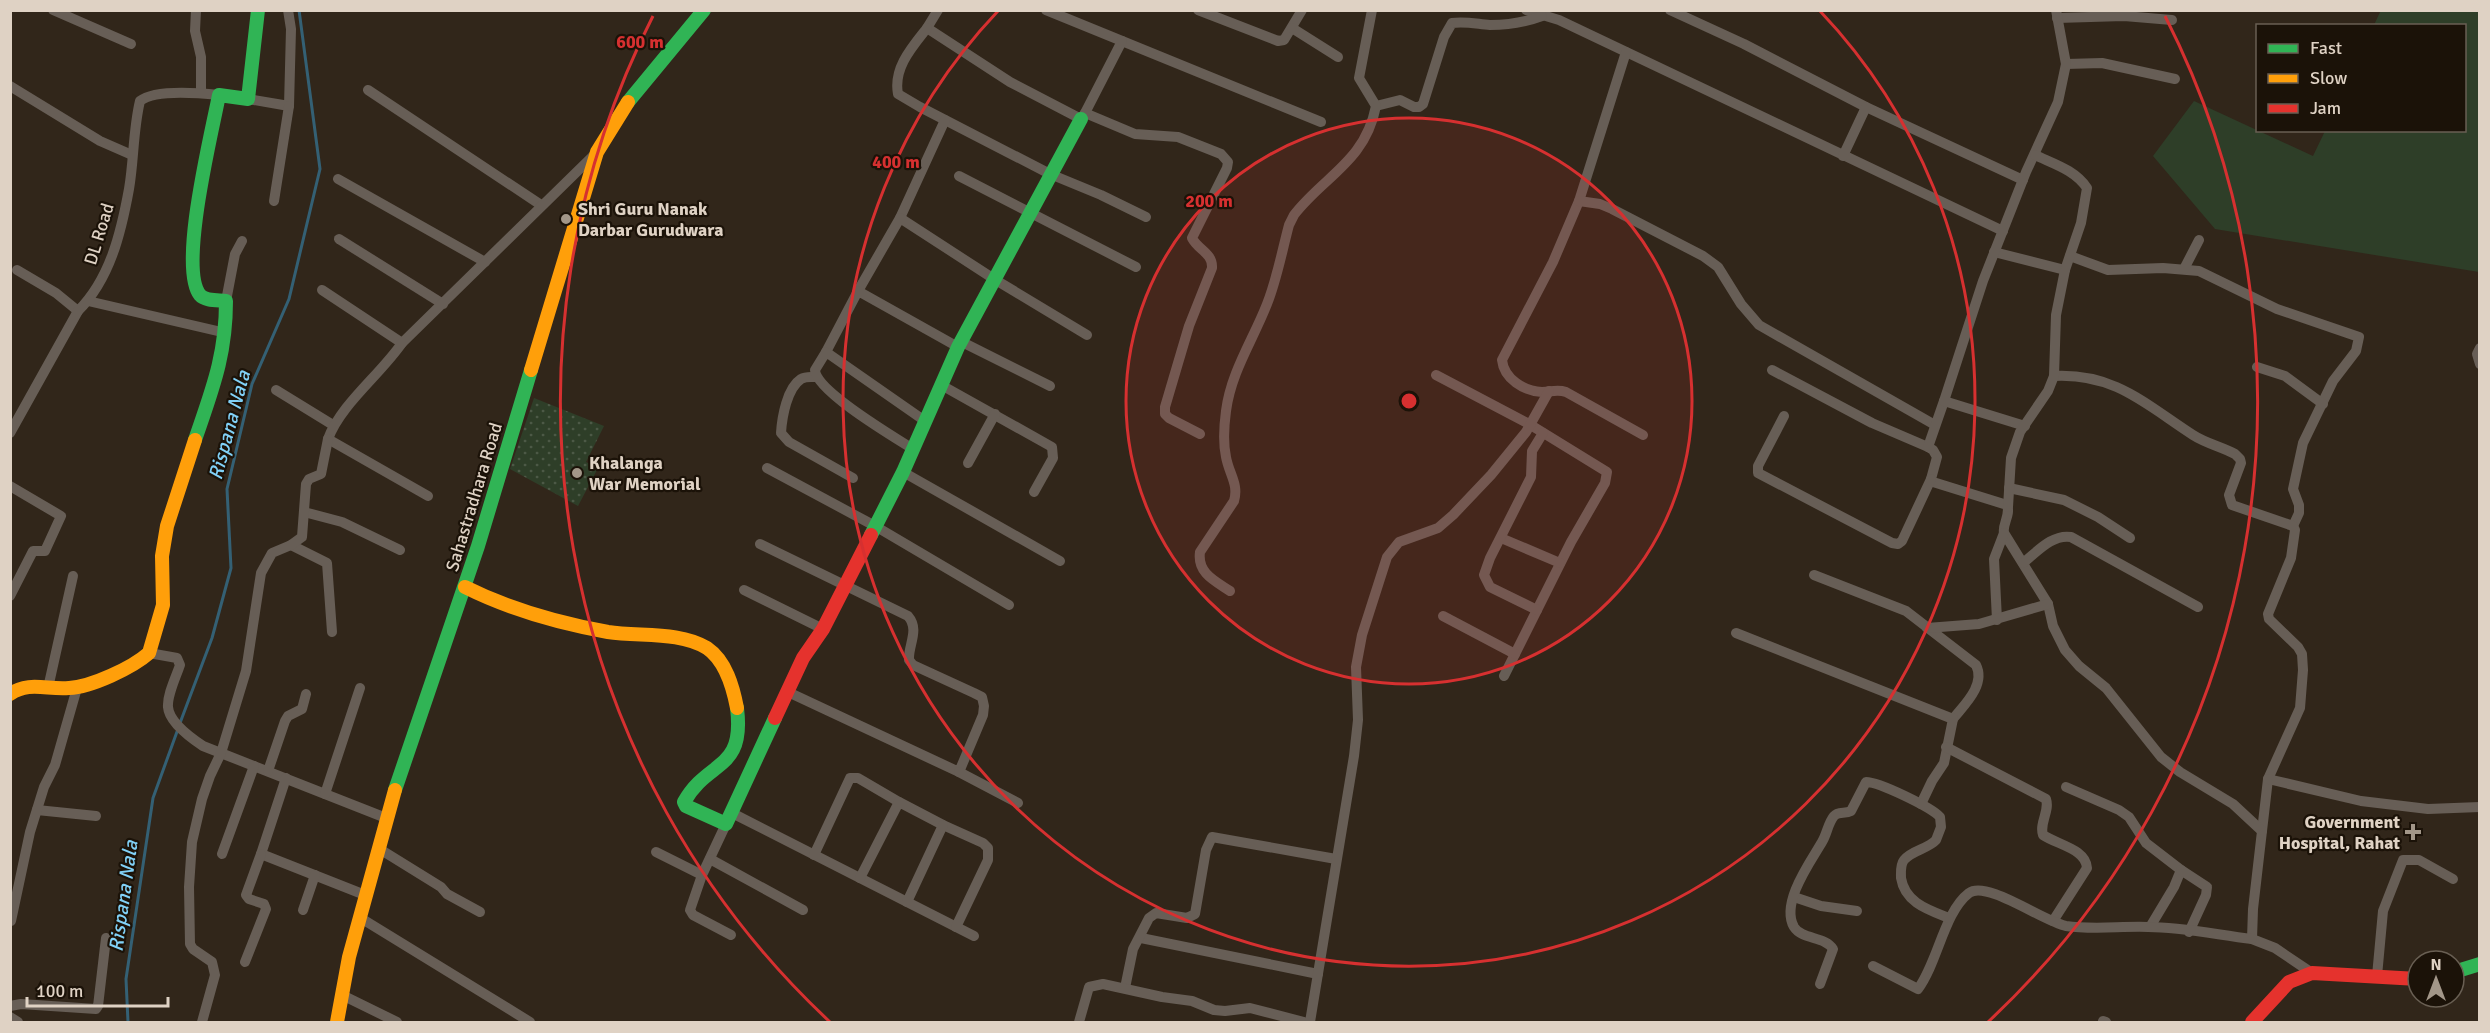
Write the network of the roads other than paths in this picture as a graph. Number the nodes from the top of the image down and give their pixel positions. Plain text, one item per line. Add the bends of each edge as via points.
1 (53, 10) edge
2 (196, 10) edge
3 (258, 10) edge
4 (288, 10) edge
5 (704, 10) edge
6 (938, 10) edge
7 (1046, 10) edge
8 (1198, 10) edge
9 (1302, 10) edge
10 (1372, 10) edge
11 (1526, 10) edge
12 (1670, 10) edge
13 (2055, 13) edge
14 (1223, 15) edge
15 (1562, 15) edge
16 (1543, 16) junction
17 (2172, 20) dead end
18 (927, 28) junction
19 (1292, 28) junction
20 (1122, 40) junction
21 (131, 44) dead end
22 (1626, 52) junction
23 (1338, 57) dead end
24 (2066, 64) junction
25 (2175, 79) dead end
26 (11, 89) edge
27 (368, 90) dead end
28 (201, 93) junction
29 (219, 95) junction
30 (248, 99) junction
31 (289, 106) junction
32 (1376, 106) junction
33 (1866, 107) junction
34 (1083, 116) junction
35 (945, 120) junction
36 (1321, 122) dead end
37 (597, 152) junction
38 (132, 155) junction
39 (2035, 155) junction
40 (1843, 156) junction
41 (1050, 174) junction
42 (959, 176) dead end
43 (338, 179) dead end
44 (2023, 180) junction
45 (274, 201) dead end
46 (1579, 201) junction
47 (542, 205) junction
48 (1030, 212) junction
49 (1146, 217) dead end
50 (900, 218) junction
51 (2002, 231) junction
52 (339, 239) dead end
53 (2199, 240) dead end
54 (242, 241) dead end
55 (1994, 252) junction
56 (2070, 256) junction
57 (485, 262) junction
58 (1136, 267) dead end
59 (2184, 269) junction
60 (17, 270) dead end
61 (2065, 270) junction
62 (994, 279) junction
63 (322, 290) dead end
64 (858, 291) junction
65 (88, 301) junction
66 (226, 301) junction
67 (443, 304) junction
68 (78, 311) junction
69 (226, 333) junction
70 (1087, 335) dead end
71 (402, 343) junction
72 (960, 345) junction
73 (2480, 348) edge
74 (826, 352) junction
75 (2480, 364) edge
76 (2257, 367) dead end
77 (1772, 370) dead end
78 (1436, 375) dead end
79 (2054, 376) junction
80 (816, 377) junction
81 (943, 386) junction
82 (1050, 386) dead end
83 (276, 390) dead end
84 (1549, 391) junction
85 (1944, 401) junction
86 (2323, 404) junction
87 (995, 414) junction
88 (1784, 416) dead end
89 (14, 417) edge
90 (925, 421) junction
91 (1529, 424) junction
92 (333, 425) junction
93 (1935, 425) junction
94 (2025, 426) junction
95 (10, 433) edge
96 (1544, 433) junction
97 (1200, 434) dead end
98 (1643, 435) dead end
99 (328, 439) junction
100 (1928, 447) junction
101 (913, 449) junction
102 (968, 463) dead end
103 (766, 468) dead end
104 (903, 472) junction
105 (853, 478) dead end
106 (1931, 479) junction
107 (10, 486) edge
108 (2009, 488) junction
109 (1034, 492) dead end
110 (428, 496) dead end
111 (2008, 507) junction
112 (304, 512) junction
113 (875, 526) junction
114 (2294, 526) junction
115 (2004, 533) junction
116 (1501, 538) junction
117 (2130, 538) dead end
118 (760, 544) dead end
119 (291, 545) junction
120 (400, 550) dead end
121 (1060, 561) dead end
122 (1560, 563) junction
123 (2023, 563) junction
124 (1814, 575) dead end
125 (73, 576) dead end
126 (845, 586) junction
127 (465, 587) junction
128 (744, 590) dead end
129 (1230, 591) dead end
130 (10, 596) edge
131 (2048, 604) junction
132 (1009, 605) dead end
133 (2198, 607) dead end
134 (1537, 610) junction
135 (1443, 616) dead end
136 (1997, 620) junction
137 (1927, 628) junction
138 (823, 629) junction
139 (332, 632) dead end
140 (1736, 633) dead end
141 (149, 653) junction
142 (1515, 654) junction
143 (1504, 676) dead end
144 (48, 688) junction
145 (77, 688) junction
146 (360, 688) dead end
147 (788, 692) junction
148 (10, 694) edge
149 (306, 694) dead end
150 (1953, 719) junction
151 (1946, 747) junction
152 (221, 753) junction
153 (254, 766) junction
154 (268, 771) junction
155 (959, 772) junction
156 (286, 778) junction
157 (2268, 779) junction
158 (2066, 787) dead end
159 (325, 794) junction
160 (899, 802) junction
161 (1018, 803) dead end
162 (1921, 804) junction
163 (2480, 807) edge
164 (37, 810) junction
165 (96, 816) dead end
166 (386, 818) junction
167 (729, 819) junction
168 (943, 825) junction
169 (2262, 831) junction
170 (378, 848) junction
171 (656, 852) dead end
172 (222, 854) dead end
173 (261, 854) junction
174 (814, 855) junction
175 (710, 859) junction
176 (1336, 859) junction
177 (2181, 870) junction
178 (315, 875) junction
179 (702, 875) junction
180 (860, 878) junction
181 (2454, 879) dead end
182 (14, 882) edge
183 (365, 895) junction
184 (1794, 897) junction
185 (907, 902) junction
186 (303, 909) dead end
187 (803, 910) dead end
188 (1857, 911) dead end
189 (480, 912) dead end
190 (359, 917) junction
191 (1950, 918) junction
192 (11, 921) edge
193 (2053, 921) junction
194 (956, 927) junction
195 (2150, 927) junction
196 (2189, 932) junction
197 (731, 935) dead end
198 (974, 936) dead end
199 (106, 938) dead end
200 (1141, 938) junction
201 (2252, 939) junction
202 (245, 962) dead end
203 (1873, 966) dead end
204 (2312, 973) junction
205 (1318, 974) junction
206 (2377, 976) junction
207 (2406, 978) edge
208 (1820, 984) dead end
209 (1125, 988) junction
210 (342, 995) junction
211 (10, 1006) edge
212 (10, 1017) edge
213 (18, 1023) edge
214 (202, 1023) edge
215 (337, 1023) edge
216 (397, 1023) edge
217 (530, 1023) edge
218 (1079, 1023) edge
219 (1304, 1023) edge
220 (1310, 1023) edge
221 (2252, 1023) edge

1 - 21 street
2 - 28 street
3 - 30 street
4 - 31 street
5 - 37 street, Sahastradhara Road via 629,100
6 - 18 street
7 - 20 street
8 - 14 street
9 - 19 street
10 - 32 street via 1359,78
11 - 16 street
12 - 33 street
13 - 17 street
13 - 24 street
14 - 19 street via 1278,41 1284,40
15 - 16 street
15 - 22 street
16 - 32 street via 1526,22 1491,25 1452,23 1423,104 1414,107 1400,100
18 - 34 street via 1010,82
18 - 35 street via 899,70 898,94
19 - 23 street
20 - 34 street
20 - 36 street
22 - 40 street
22 - 46 street
24 - 25 street via 2102,63
24 - 39 street via 2058,102
26 - 38 street via 100,141
27 - 47 street
28 - 29 street, DL Road
28 - 38 street, DL Road via 155,96 140,101
29 - 30 street
29 - 66 street via 191,262 199,294
30 - 31 street
31 - 45 street
32 - 129 street via 1360,146 1294,215 1268,303 1235,372 1224,442 1237,492 1200,552 1199,561 1206,574
33 - 40 street
33 - 44 street
34 - 41 street
34 - 97 street via 1135,134 1191,142 1221,154 1228,162 1192,238 1213,260 1212,268 1189,326 1165,407 1169,418
35 - 41 street
35 - 50 street
37 - 47 street
37 - 127 street, Sahastradhara Road
38 - 65 street, DL Road via 129,188 111,264
39 - 44 street
39 - 56 street via 2080,177 2087,188
40 - 51 street
41 - 48 street
41 - 49 street
42 - 48 street
43 - 57 street
44 - 51 street
46 - 84 street via 1553,262 1502,360 1504,371 1523,387
46 - 93 street via 1612,209 1703,256 1718,267 1759,325
47 - 57 street
48 - 58 street
48 - 62 street
50 - 62 street
50 - 64 street
51 - 55 street
52 - 67 street
53 - 59 street
54 - 66 street via 235,254
55 - 61 street
55 - 85 street
56 - 59 street via 2108,270
56 - 61 street
57 - 67 street
59 - 86 street via 2217,278 2277,309 2359,337 2356,351 2333,381
60 - 68 street
61 - 79 street via 2056,315
62 - 70 street
62 - 72 street
63 - 71 street
64 - 72 street
64 - 74 street
65 - 68 street, DL Road
65 - 69 street
66 - 69 street
67 - 71 street
68 - 89 street, DL Road
69 - 141 street via 221,363 167,526 162,556 163,605
71 - 92 street
72 - 81 street
72 - 82 street
73 - 75 street via 2476,354
74 - 80 street via 815,370
74 - 90 street
76 - 86 street via 2285,376
77 - 100 street via 1872,423
78 - 91 street
79 - 94 street
79 - 114 street via 2078,375 2117,388 2146,402 2194,436 2235,454 2241,463 2229,495 2232,505
80 - 101 street via 855,412
80 - 105 street via 806,377 796,384 781,433 789,442
81 - 87 street
81 - 90 street
83 - 92 street
84 - 91 street
84 - 98 street via 1566,392
85 - 93 street
85 - 94 street
86 - 114 street via 2303,444 2293,489 2299,505
87 - 102 street
87 - 109 street via 1054,450
88 - 106 street via 1758,473 1892,543 1902,541
89 - 95 street, DL Road
90 - 101 street
91 - 96 street
91 - 176 street via 1491,475 1453,515 1438,528 1398,542 1387,557 1371,602 1356,667 1358,720
92 - 99 street
93 - 100 street
94 - 108 street via 2011,458
96 - 116 street via 1532,452 1531,477
96 - 122 street via 1607,472 1605,483
99 - 110 street
99 - 112 street via 321,474 307,481
100 - 106 street via 1937,457
101 - 104 street
103 - 113 street
104 - 113 street
104 - 121 street
106 - 111 street
107 - 130 street via 61,516 45,551 33,551
108 - 111 street
108 - 117 street via 2064,500
111 - 115 street
112 - 119 street via 302,537
112 - 120 street via 342,522
113 - 126 street
113 - 132 street
114 - 157 street via 2291,558 2268,614 2302,654 2302,691 2296,718
115 - 123 street
115 - 136 street via 1994,559
116 - 122 street
116 - 134 street via 1485,579 1490,587
118 - 126 street
119 - 139 street via 327,563
119 - 152 street via 272,553 261,573 246,670
122 - 134 street
123 - 131 street
123 - 133 street via 2054,538 2071,537
124 - 137 street via 1906,611
125 - 144 street
126 - 138 street
126 - 155 street via 908,616 914,630 908,656 913,665 982,697 983,715
127 - 166 street, Sahastradhara Road
127 - 167 street via 514,610 609,632 683,640 712,652 734,691 736,746 684,802 686,806
128 - 138 street
131 - 136 street
131 - 169 street via 2064,650 2106,688 2161,756 2233,804
134 - 142 street
135 - 142 street
136 - 137 street
137 - 150 street via 1979,670 1977,686
138 - 147 street via 803,658
140 - 150 street
141 - 145 street via 135,664
141 - 152 street via 177,658 180,665 168,711 185,735
142 - 143 street
144 - 145 street
144 - 148 street via 23,686
145 - 164 street via 55,765
146 - 159 street
147 - 155 street
147 - 167 street
149 - 154 street via 302,709 285,721
150 - 151 street
151 - 162 street via 1944,763
151 - 193 street via 2046,799 2043,836 2086,860 2087,868
152 - 153 street
152 - 214 street via 197,819 189,887 190,946 214,967 215,975
153 - 154 street
153 - 172 street
154 - 156 street
155 - 161 street
156 - 159 street
156 - 173 street
157 - 163 street via 2361,801 2428,809
157 - 169 street
158 - 177 street via 2129,817 2146,843
159 - 166 street
160 - 168 street
160 - 174 street via 852,777
160 - 180 street
162 - 184 street via 1872,783 1863,784 1851,811 1832,818
162 - 191 street via 1937,814 1941,827 1934,843 1905,858 1901,864 1902,882 1915,903
164 - 165 street
164 - 182 street
166 - 170 street, Sahastradhara Road
167 - 174 street
167 - 175 street
168 - 185 street
168 - 194 street via 988,848 988,860
169 - 201 street
170 - 183 street, Sahastradhara Road
170 - 189 street
171 - 179 street
173 - 178 street
173 - 202 street via 246,895 262,902 266,909
174 - 180 street
175 - 179 street
175 - 187 street
176 - 200 street via 1212,837 1206,850 1196,914 1187,918 1156,913 1149,918
176 - 205 street
177 - 195 street
177 - 196 street via 2207,887
178 - 183 street
178 - 186 street
179 - 197 street via 691,905 693,915
180 - 185 street
181 - 206 street via 2419,860 2403,860 2383,911
182 - 192 street
183 - 190 street, Sahastradhara Road
184 - 188 street
184 - 208 street via 1791,909 1795,928 1833,949
185 - 194 street
190 - 210 street, Sahastradhara Road
190 - 217 street
191 - 193 street via 1969,893 1977,890
191 - 203 street via 1918,989
193 - 195 street via 2092,928
194 - 198 street
195 - 196 street
196 - 201 street
199 - 211 street via 96,1009
200 - 205 street
200 - 209 street via 1133,949
201 - 204 street via 2275,948
204 - 206 street
204 - 221 street via 2289,982
205 - 220 street
206 - 207 street
209 - 218 street via 1103,984 1089,987
209 - 219 street via 1192,1001 1214,1010 1250,1008
210 - 215 street, Sahastradhara Road
210 - 216 street
212 - 213 street

